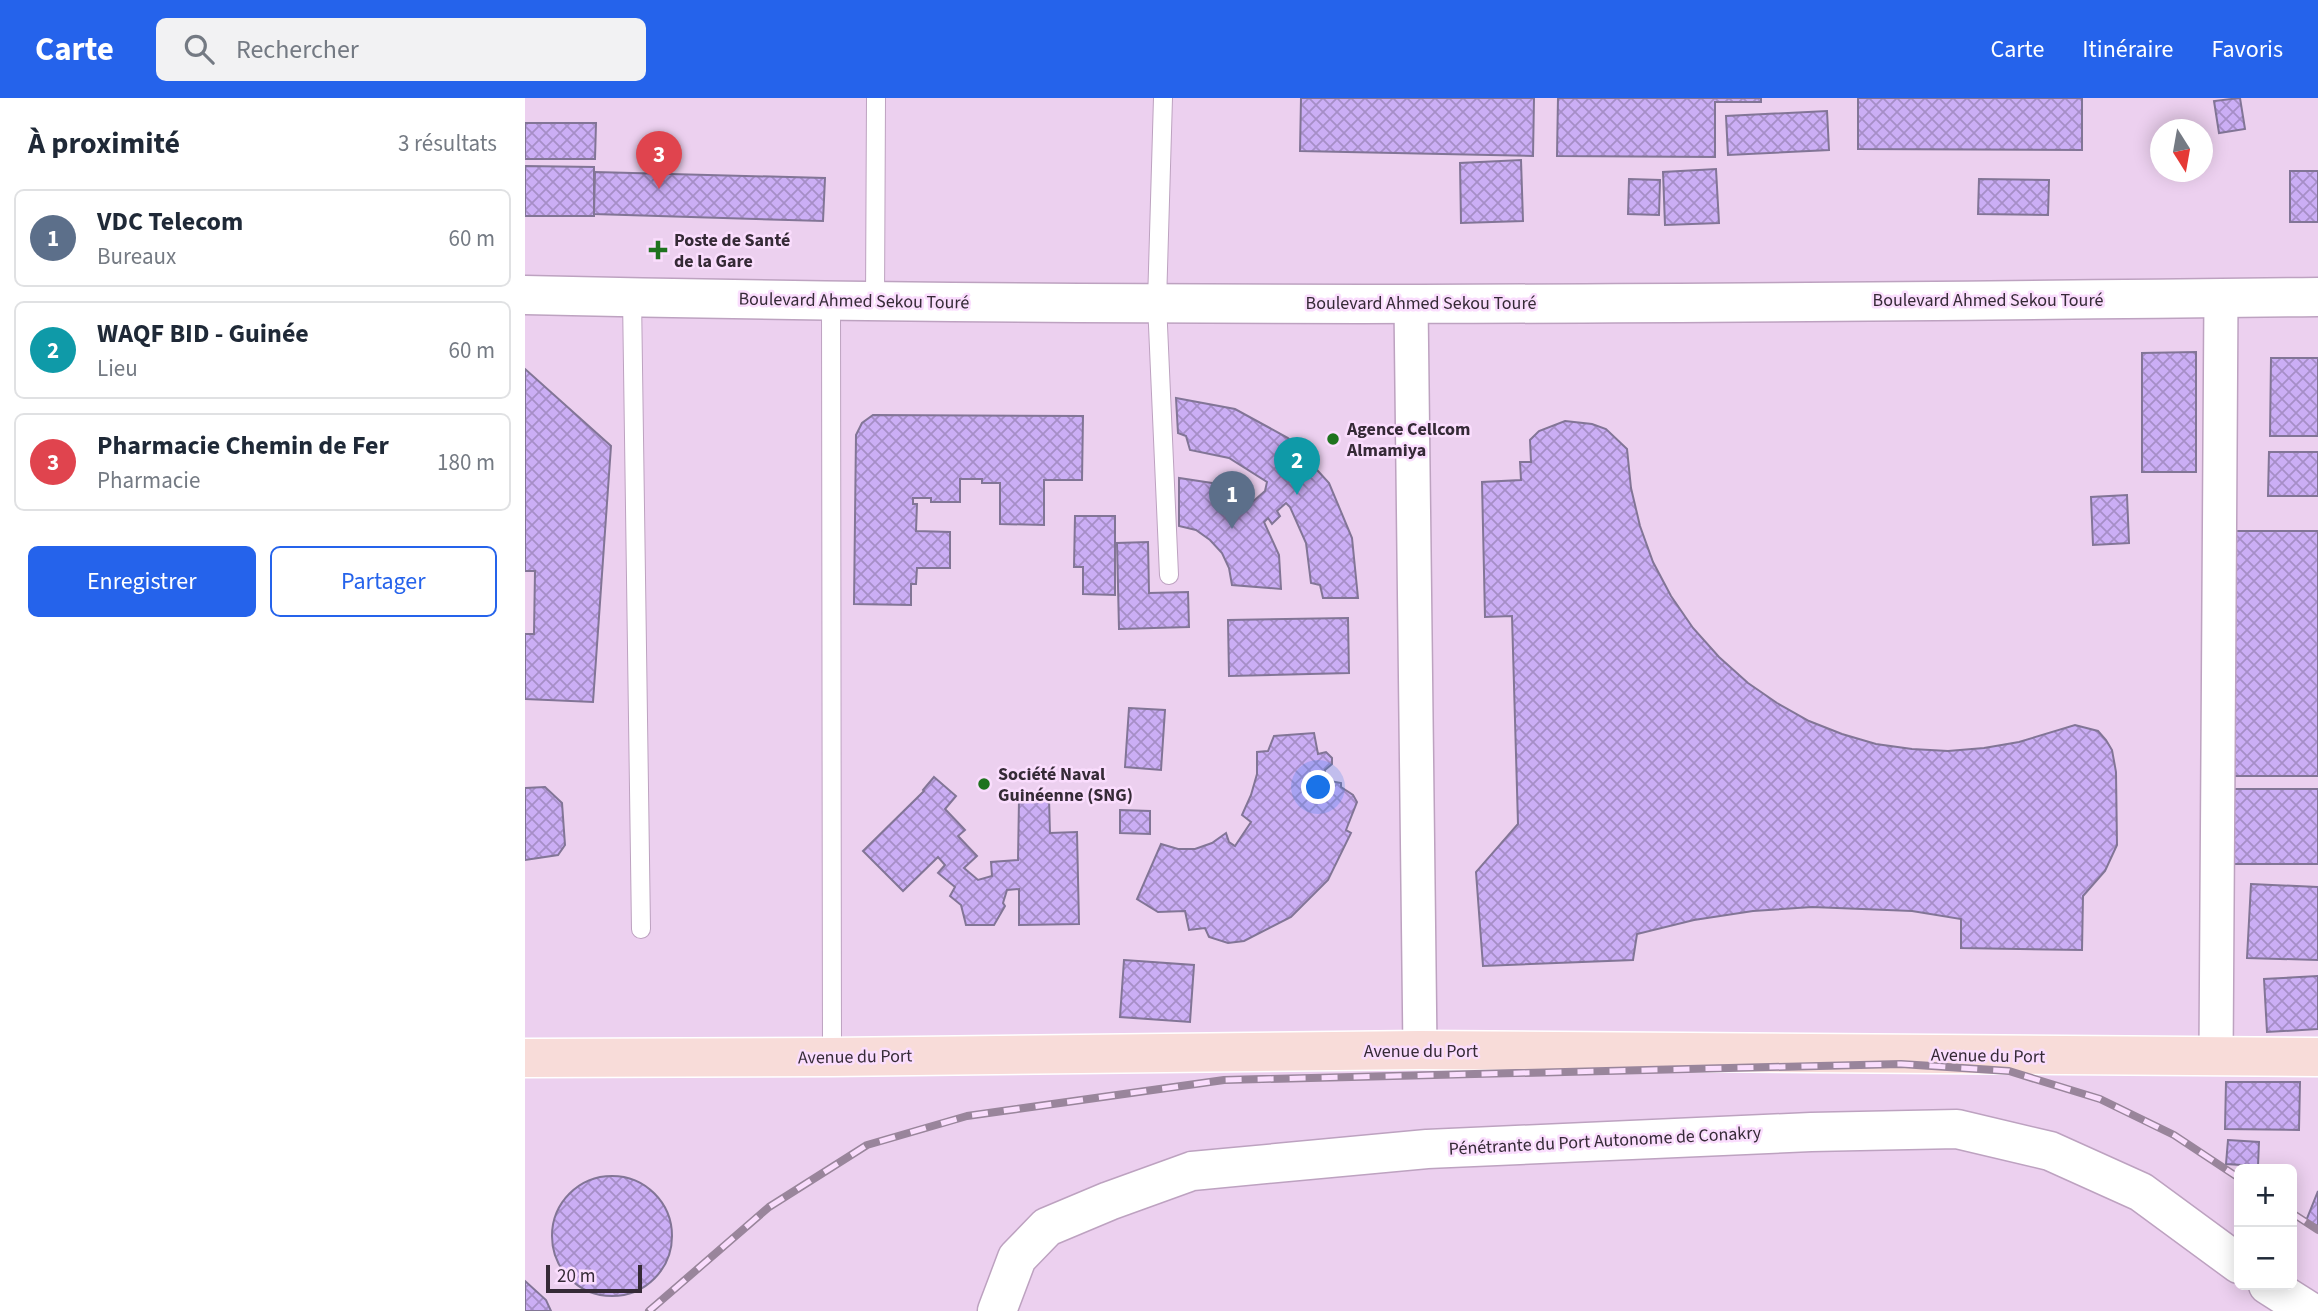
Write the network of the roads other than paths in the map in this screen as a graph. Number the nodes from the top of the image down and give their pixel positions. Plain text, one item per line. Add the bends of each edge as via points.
1 (876, 98) edge
2 (1163, 98) edge
3 (525, 295) edge
4 (632, 297) junction
5 (2318, 297) edge
6 (2221, 298) junction
7 (831, 302) junction
8 (875, 302) junction
9 (1157, 303) junction
10 (1411, 303) junction
11 (1170, 575) dead end
12 (641, 929) dead end
13 (1420, 1050) junction
14 (832, 1057) junction
15 (2318, 1057) edge
16 (525, 1058) edge
17 (2216, 1058) junction
18 (2234, 1260) edge
19 (2276, 1290) edge
20 (997, 1311) edge
21 (2309, 1311) edge

1 - 8 lane
2 - 9 lane
3 - 4 street, Boulevard Ahmed Sekou Touré
4 - 7 street, Boulevard Ahmed Sekou Touré
4 - 12 lane
5 - 6 street, Boulevard Ahmed Sekou Touré
6 - 10 street, Boulevard Ahmed Sekou Touré
6 - 17 street
7 - 8 street, Boulevard Ahmed Sekou Touré
7 - 14 lane
8 - 9 street, Boulevard Ahmed Sekou Touré
9 - 10 street, Boulevard Ahmed Sekou Touré
9 - 11 lane
10 - 13 street
13 - 14 main road, Avenue du Port
13 - 17 main road, Avenue du Port
14 - 16 main road, Avenue du Port
15 - 17 main road, Avenue du Port
18 - 20 street, Pénétrante du Port Autonome de Conakry via 2141,1192 2050,1151 1957,1129 1811,1132 1427,1149 1192,1171 1047,1227 1017,1258
19 - 21 street

